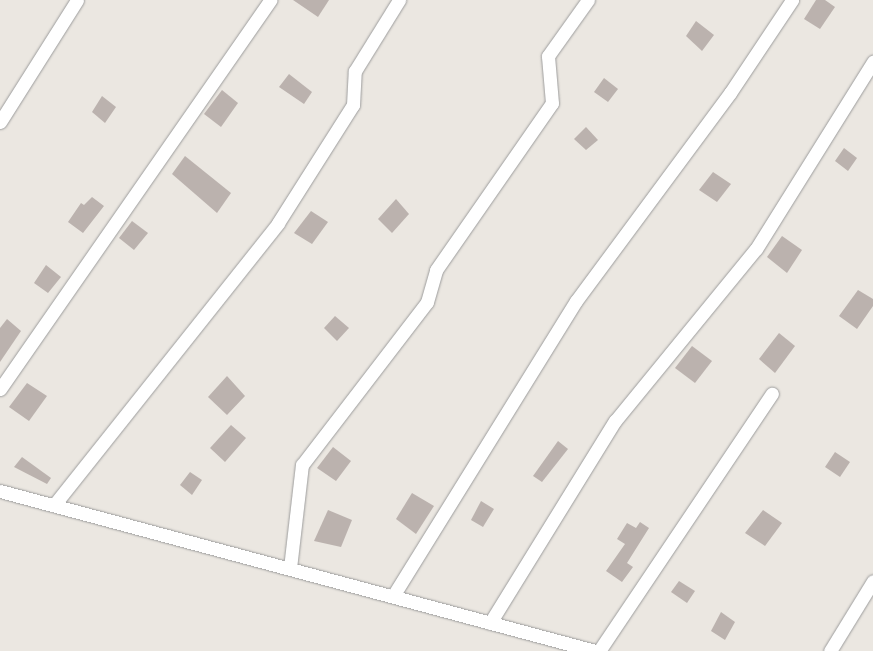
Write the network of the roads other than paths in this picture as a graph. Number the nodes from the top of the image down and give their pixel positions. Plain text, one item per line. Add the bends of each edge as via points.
1 (76, 0) edge
2 (270, 0) edge
3 (399, 0) edge
4 (588, 0) edge
5 (792, 0) edge
6 (873, 62) edge
7 (0, 122) edge
8 (0, 389) edge
9 (772, 394) dead end
10 (0, 491) edge
11 (54, 505) junction
12 (290, 568) junction
13 (873, 581) edge
14 (392, 596) junction
15 (490, 623) junction
16 (595, 651) edge
17 (599, 651) edge
18 (830, 651) edge

1 - 7 street
2 - 8 street
3 - 11 street via 355,71 352,105 278,223
4 - 12 street via 548,56 552,103 436,270 427,302 302,465
5 - 14 street via 730,93 576,301
6 - 15 street via 756,249 614,421
9 - 17 street
10 - 11 street
11 - 12 street
12 - 14 street
13 - 18 street
14 - 15 street
15 - 16 street

